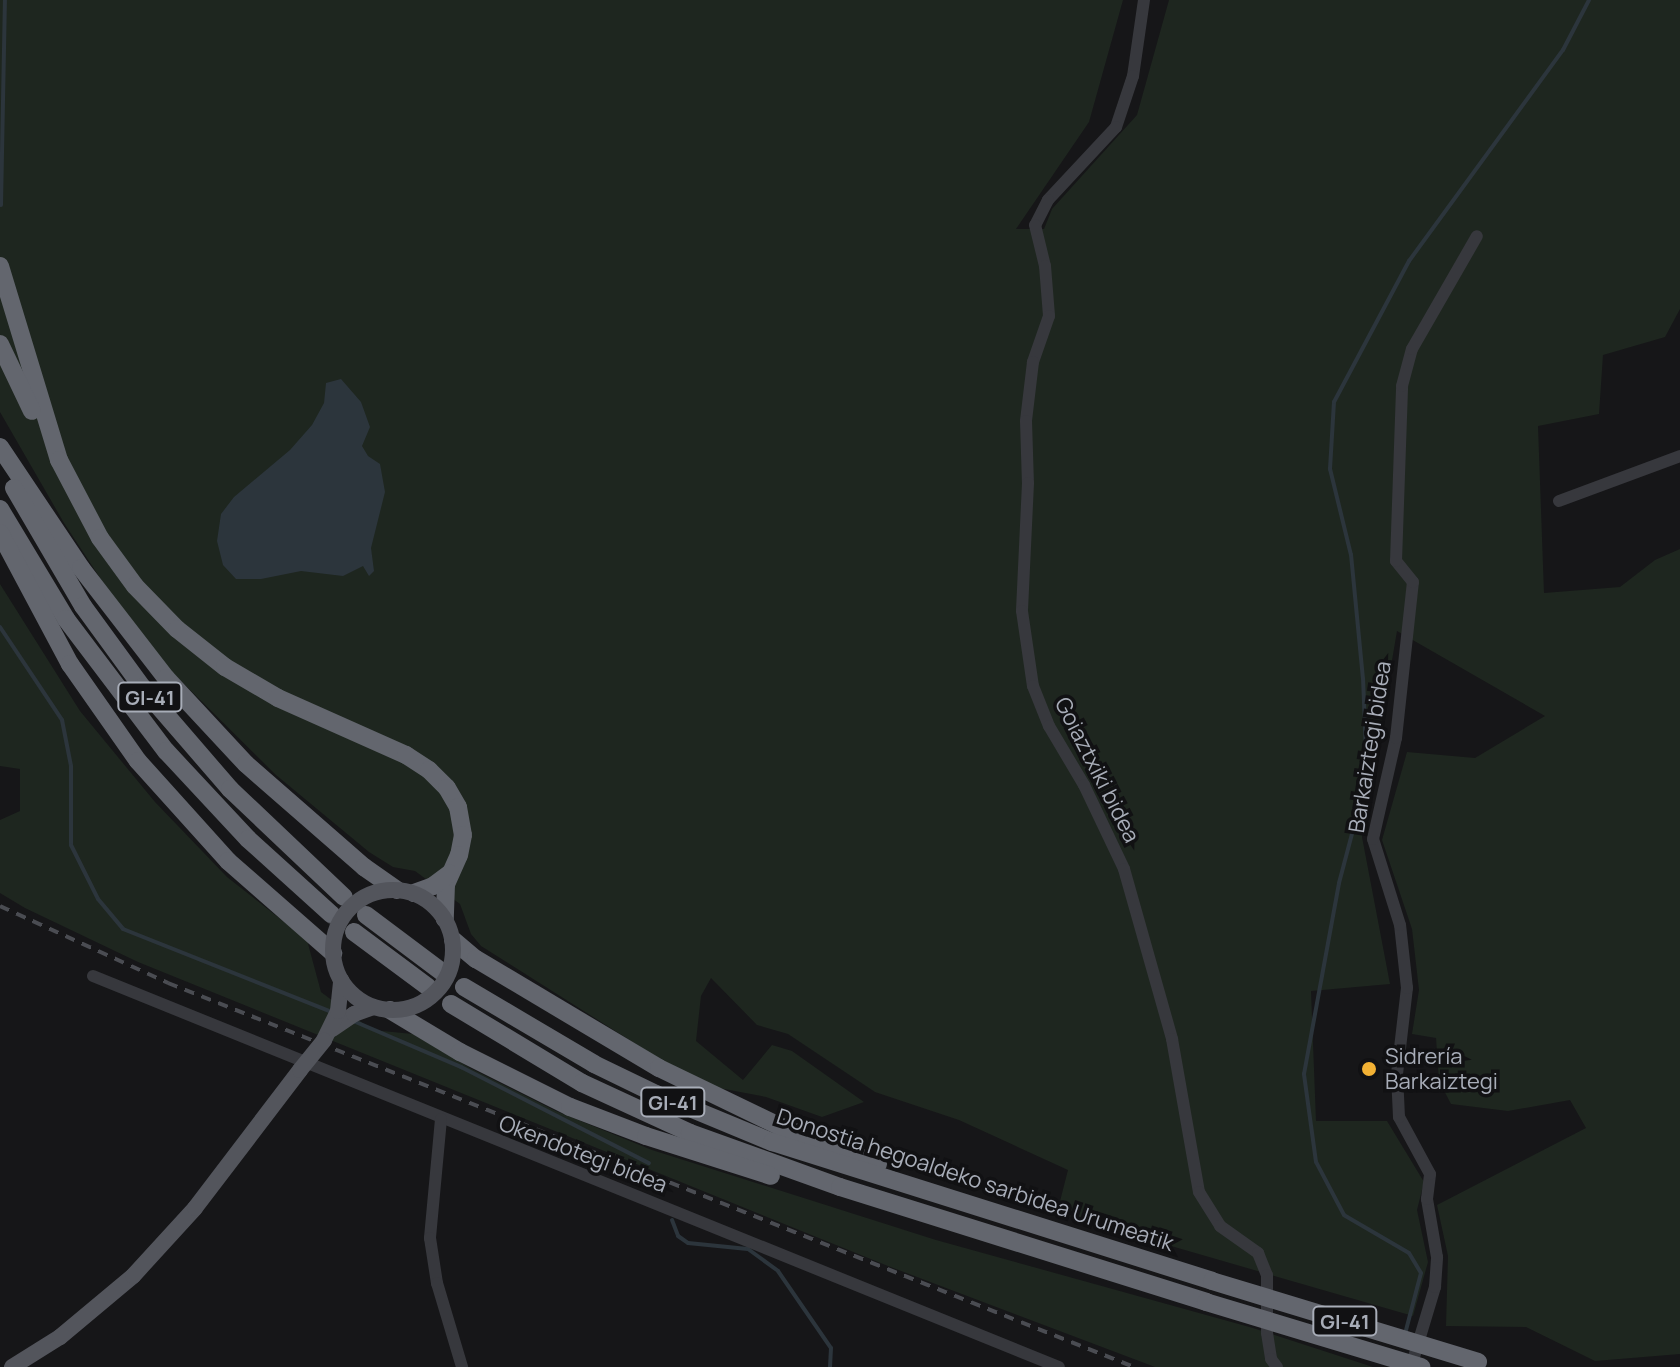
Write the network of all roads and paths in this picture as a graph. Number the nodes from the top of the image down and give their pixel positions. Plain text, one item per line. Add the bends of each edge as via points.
1 (1144, 0) edge
2 (1477, 236) dead end
3 (0, 266) edge
4 (0, 344) edge
5 (48, 432) junction
6 (0, 447) edge
7 (1680, 456) edge
8 (0, 463) edge
9 (1559, 501) dead end
10 (0, 509) edge
11 (0, 533) edge
12 (450, 873) junction
13 (405, 892) junction
14 (344, 897) tunnel mouth
15 (331, 914) tunnel mouth
16 (366, 915) tunnel mouth
17 (445, 919) junction
18 (354, 932) tunnel mouth
19 (453, 940) junction
20 (333, 953) junction
21 (442, 972) dead end
22 (93, 976) dead end
23 (341, 980) junction
24 (428, 987) dead end
25 (464, 987) dead end
26 (451, 1004) dead end
27 (382, 1009) junction
28 (324, 1040) junction
29 (441, 1119) junction
30 (898, 1182) junction
31 (840, 1187) junction
32 (1486, 1364) edge
33 (12, 1367) edge
34 (462, 1367) edge
35 (1059, 1367) edge
36 (1277, 1367) edge
37 (1411, 1367) edge
38 (1421, 1367) edge

1 - 36 street, Goiaztxiki bidea via 1133,76 1116,127 1048,200 1035,225 1049,316 1033,362 1026,421 1022,611 1033,686 1124,869 1172,1039 1199,1192 1220,1226 1258,1253 1267,1275 1267,1333
2 - 37 street, Barkaiztegi bidea via 1412,349 1402,386 1396,561 1413,582 1396,738 1373,839 1400,925 1407,988 1397,1074 1399,1117 1430,1174 1427,1199 1437,1257 1435,1287
3 - 5 highway
4 - 5 highway via 34,417
5 - 12 highway via 100,538 155,608 251,683 406,755 447,788 458,807 463,835
6 - 13 highway via 122,625 208,724 303,815
7 - 9 street
8 - 14 highway, GI-41 via 83,606 142,687 230,789
10 - 15 highway, GI-41 via 66,619 158,741 248,839
11 - 20 highway via 70,664 156,783 228,861
12 - 13 highway via 433,886
12 - 17 highway
13 - 17 main road, bridge via 432,903
13 - 20 main road, bridge via 369,895 346,912
16 - 21 highway
17 - 19 main road, bridge
18 - 24 highway
19 - 27 main road, bridge via 451,967 438,990 417,1006
19 - 30 highway via 659,1068 779,1126 881,1166
20 - 23 main road, bridge
22 - 29 street, Okendotegi bidea
23 - 27 main road, bridge via 360,1001
23 - 28 main road via 338,1011
25 - 30 highway, Donostia hegoaldeko sarbidea Urumeatik / GI-41 via 580,1057 656,1094 772,1142
26 - 31 highway, Donostia hegoaldeko sarbidea Urumeatik / GI-41 via 582,1083 645,1113
27 - 28 main road via 345,1019
27 - 31 highway via 520,1084 646,1136 814,1189
28 - 33 main road, bridge via 154,1254 101,1306
29 - 34 street via 430,1238 437,1283
29 - 35 street, Okendotegi bidea
30 - 32 highway, Donostia hegoaldeko sarbidea Urumeatik / GI-41, bridge
31 - 38 highway, Donostia hegoaldeko sarbidea Urumeatik / GI-41, bridge

